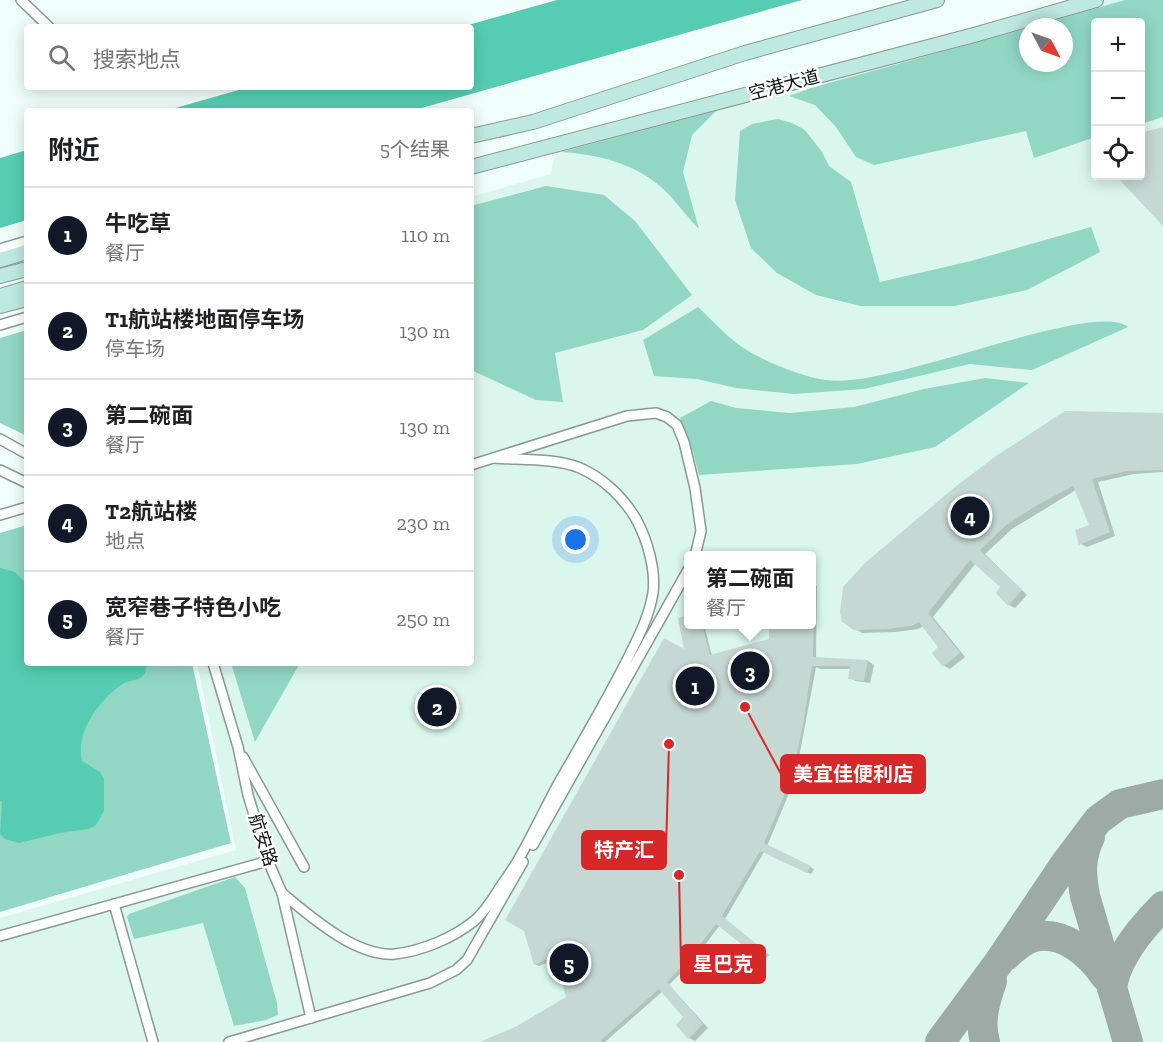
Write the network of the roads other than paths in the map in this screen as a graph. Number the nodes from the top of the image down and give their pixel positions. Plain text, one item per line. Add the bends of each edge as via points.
1 (21, 0) edge
2 (937, 0) edge
3 (1096, 0) edge
4 (46, 24) edge
5 (474, 135) edge
6 (474, 166) edge
7 (24, 242) edge
8 (0, 249) edge
9 (24, 253) edge
10 (0, 260) edge
11 (24, 270) edge
12 (0, 276) edge
13 (24, 289) edge
14 (0, 296) edge
15 (24, 300) edge
16 (0, 306) edge
17 (24, 318) edge
18 (0, 325) edge
19 (0, 439) edge
20 (24, 452) edge
21 (494, 458) junction
22 (474, 464) edge
23 (0, 470) edge
24 (24, 482) edge
25 (24, 508) edge
26 (0, 515) edge
27 (696, 551) edge
28 (684, 577) edge
29 (214, 666) edge
30 (238, 747) junction
31 (268, 861) junction
32 (304, 867) dead end
33 (282, 893) junction
34 (114, 904) junction
35 (0, 936) edge
36 (311, 1018) junction
37 (153, 1042) edge
38 (229, 1042) edge

1 - 4 street
2 - 5 main road via 745,53 533,122
3 - 6 main road, 空港大道
7 - 8 street
9 - 10 main road
11 - 12 main road
13 - 14 main road
15 - 16 main road
17 - 18 street
19 - 20 street
21 - 22 street
21 - 27 street via 627,416 656,413 667,417 677,425 684,442 695,488 701,531
21 - 33 street via 579,468 613,489 628,505 642,530 651,562 653,591 646,622 521,856 474,921 442,941 421,948 395,954 377,953 354,945
23 - 24 street
25 - 26 street
28 - 36 street via 467,960 430,983
29 - 30 street, 航安路
30 - 31 street, 航安路
30 - 32 street
31 - 33 street, 航安路
31 - 34 street
33 - 36 street, 航安路
34 - 35 street
34 - 37 street
36 - 38 street

